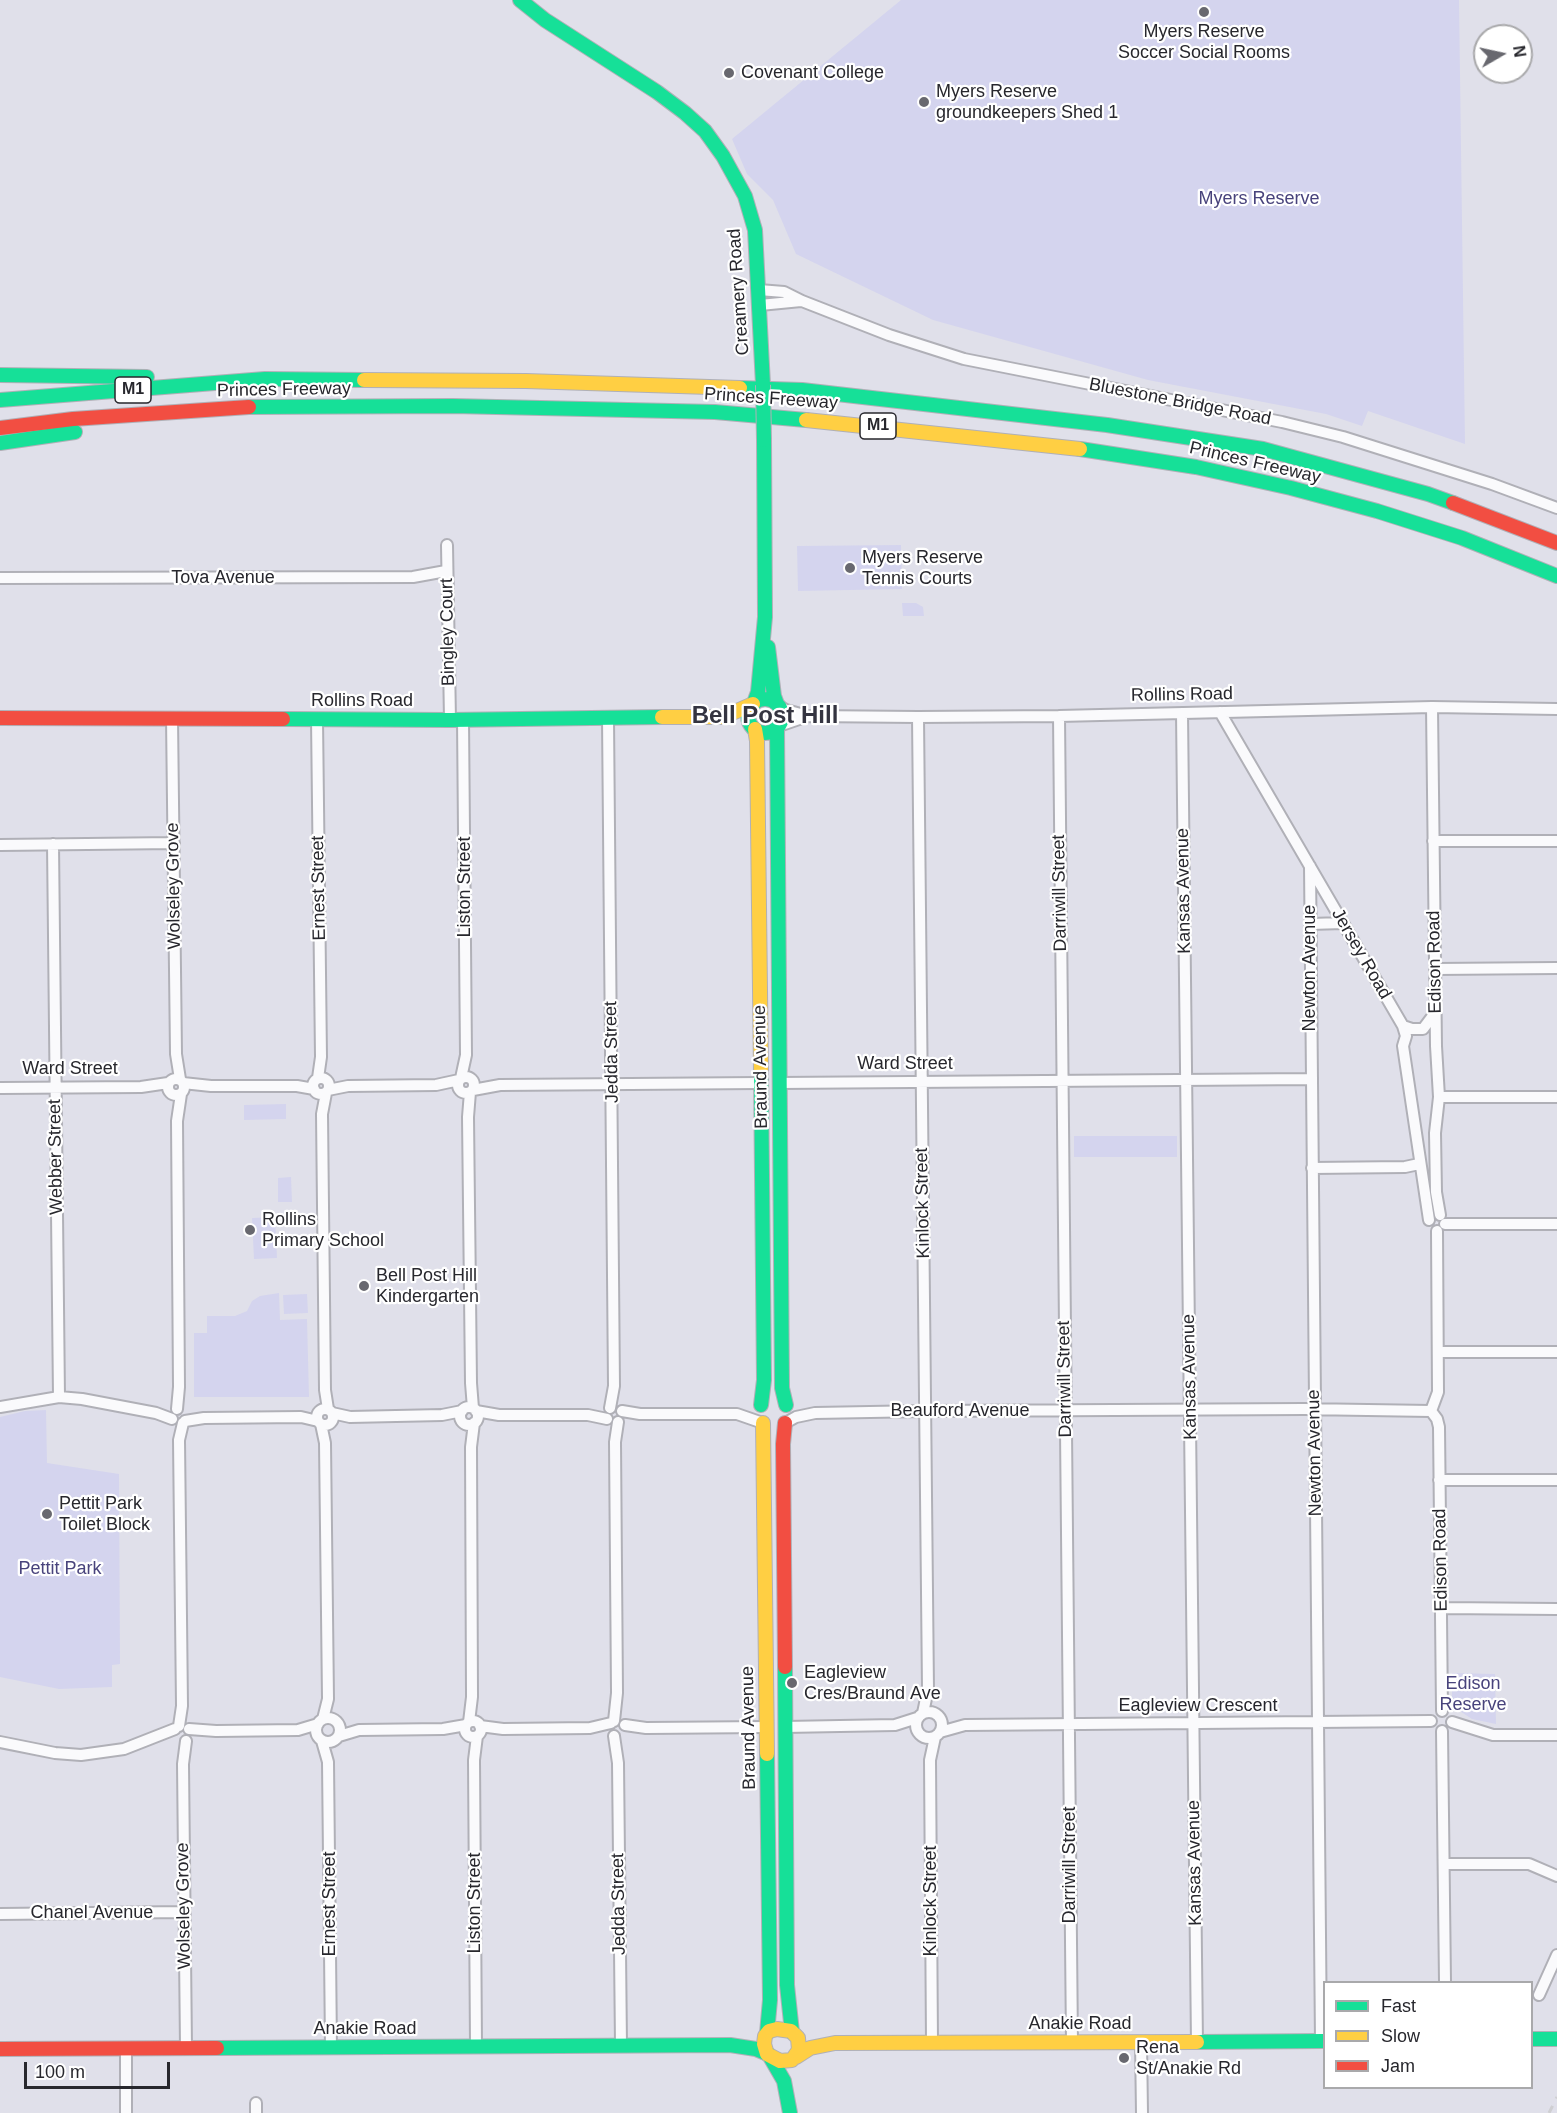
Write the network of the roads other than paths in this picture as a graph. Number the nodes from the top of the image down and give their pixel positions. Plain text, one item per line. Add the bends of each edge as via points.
1 (520, 0) edge
2 (759, 290) junction
3 (802, 302) junction
4 (760, 305) junction
5 (0, 375) edge
6 (265, 379) junction
7 (0, 400) edge
8 (181, 411) junction
9 (0, 428) edge
10 (0, 443) edge
11 (1557, 508) edge
12 (1557, 543) edge
13 (447, 545) dead end
14 (446, 571) junction
15 (1557, 576) edge
16 (0, 578) edge
17 (765, 617) junction
18 (753, 704) junction
19 (778, 705) junction
20 (1432, 707) junction
21 (1557, 709) edge
22 (1220, 712) junction
23 (1182, 713) junction
24 (808, 716) junction
25 (1059, 716) junction
26 (723, 717) junction
27 (918, 717) junction
28 (0, 718) edge
29 (172, 718) junction
30 (608, 718) junction
31 (317, 719) junction
32 (457, 720) junction
33 (778, 727) junction
34 (754, 728) junction
35 (1433, 841) junction
36 (1557, 841) edge
37 (174, 843) junction
38 (53, 844) junction
39 (0, 845) edge
40 (1310, 866) junction
41 (1343, 923) junction
42 (1310, 924) junction
43 (1557, 968) edge
44 (1435, 969) junction
45 (1435, 1013) junction
46 (1424, 1029) junction
47 (1407, 1030) junction
48 (1436, 1046) junction
49 (1311, 1079) junction
50 (1186, 1080) junction
51 (1062, 1081) junction
52 (922, 1082) junction
53 (760, 1083) junction
54 (778, 1083) junction
55 (612, 1084) junction
56 (321, 1085) junction
57 (466, 1085) junction
58 (176, 1087) junction
59 (0, 1088) edge
60 (56, 1088) junction
61 (1439, 1097) junction
62 (1557, 1097) edge
63 (1419, 1164) junction
64 (1312, 1168) junction
65 (1441, 1224) junction
66 (1557, 1224) edge
67 (1438, 1352) junction
68 (1557, 1352) edge
69 (59, 1397) junction
70 (760, 1405) junction
71 (787, 1406) junction
72 (0, 1407) edge
73 (1314, 1409) junction
74 (1190, 1410) junction
75 (925, 1411) junction
76 (1066, 1411) junction
77 (1430, 1411) junction
78 (815, 1413) junction
79 (736, 1414) junction
80 (614, 1415) junction
81 (179, 1416) junction
82 (470, 1416) junction
83 (325, 1417) junction
84 (786, 1422) junction
85 (762, 1423) junction
86 (1440, 1480) junction
87 (1557, 1480) edge
88 (1441, 1608) junction
89 (1557, 1609) edge
90 (928, 1689) junction
91 (1442, 1711) junction
92 (920, 1716) junction
93 (938, 1716) junction
94 (1431, 1721) junction
95 (1452, 1722) junction
96 (1318, 1723) junction
97 (1194, 1724) junction
98 (895, 1725) junction
99 (965, 1725) junction
100 (1069, 1725) junction
101 (326, 1727) junction
102 (767, 1727) junction
103 (785, 1727) junction
104 (618, 1728) junction
105 (473, 1729) junction
106 (359, 1730) junction
107 (1442, 1731) junction
108 (183, 1733) junction
109 (919, 1734) junction
110 (937, 1735) junction
111 (1557, 1735) edge
112 (337, 1739) junction
113 (0, 1742) edge
114 (930, 1760) junction
115 (328, 1762) junction
116 (1444, 1864) junction
117 (1557, 1876) edge
118 (184, 1912) junction
119 (0, 1914) edge
120 (787, 1915) junction
121 (769, 1916) junction
122 (1557, 1955) edge
123 (1445, 1981) edge
124 (1539, 1995) dead end
125 (766, 2033) junction
126 (794, 2033) junction
127 (1533, 2039) edge
128 (1557, 2039) edge
129 (1323, 2041) edge
130 (1071, 2042) junction
131 (1141, 2042) junction
132 (1197, 2042) junction
133 (835, 2043) junction
134 (932, 2043) junction
135 (730, 2044) junction
136 (621, 2045) junction
137 (476, 2046) junction
138 (331, 2047) junction
139 (126, 2048) junction
140 (186, 2048) junction
141 (0, 2049) edge
142 (769, 2055) junction
143 (796, 2057) junction
144 (126, 2113) edge
145 (791, 2113) edge
146 (1142, 2113) edge

1 - 2 main road, Creamery Road via 657,92 705,131 747,202 754,230
2 - 3 street, Bluestone Bridge Road via 782,292
2 - 4 main road, Creamery Road
3 - 4 street, Bluestone Bridge Road
3 - 11 street, Bluestone Bridge Road via 964,359 1343,437
4 - 17 main road, Creamery Road, bridge
5 - 6 main road
6 - 7 main road, Princes Freeway / M1
6 - 12 main road, Princes Freeway / M1 via 526,381 802,390 1107,425 1263,449 1341,469 1428,494
8 - 9 main road, Princes Freeway / M1
8 - 10 main road
8 - 15 main road, Princes Freeway / M1 via 453,406 716,412 1083,449 1196,467 1377,511 1462,538
13 - 14 street, Bingley Court
14 - 16 street, Tova Avenue via 413,577
14 - 32 street, Bingley Court
17 - 18 main road, Creamery Road
17 - 19 main road, Creamery Road
18 - 19 main road via 767,700
18 - 26 main road, Rollins Road
18 - 34 main road via 748,716
19 - 24 street, Rollins Road
19 - 33 main road via 783,715
20 - 21 street, Rollins Road
20 - 22 street, Rollins Road
20 - 35 street, Edison Road
22 - 23 street, Rollins Road
22 - 40 street, Jersey Road
23 - 25 street, Rollins Road
23 - 50 street, Kansas Avenue
24 - 27 street, Rollins Road
24 - 33 street, Rollins Road
25 - 27 street, Rollins Road
25 - 51 street, Darriwill Street
26 - 30 main road, Rollins Road
26 - 34 main road, Rollins Road
27 - 52 street, Kinlock Street
28 - 29 main road, Rollins Road
29 - 31 main road, Rollins Road
29 - 37 street, Wolseley Grove
30 - 32 main road, Rollins Road
30 - 55 street, Jedda Street
31 - 32 main road, Rollins Road
31 - 56 street, Ernest Street
32 - 57 street, Liston Street
33 - 34 main road via 766,732
33 - 54 main road, Braund Avenue
34 - 53 main road, Braund Avenue
35 - 36 street
35 - 44 street, Edison Road
37 - 38 street
37 - 58 street, Wolseley Grove
38 - 39 street
38 - 60 street, Webber Street
40 - 41 street, Jersey Road
40 - 42 street, Newton Avenue
41 - 42 street
41 - 47 street, Jersey Road
42 - 49 street, Newton Avenue
43 - 44 street
44 - 45 street, Edison Road
45 - 46 street
45 - 48 street, Edison Road
46 - 47 street
46 - 48 street
47 - 63 street via 1403,1046
48 - 61 street, Edison Road
49 - 50 street, Ward Street
49 - 64 street, Newton Avenue
50 - 51 street, Ward Street
50 - 74 street, Kansas Avenue
51 - 52 street, Ward Street
51 - 76 street, Darriwill Street
52 - 54 street, Ward Street
52 - 75 street, Kinlock Street
53 - 54 main road, Ward Street
53 - 55 street, Ward Street
53 - 70 main road, Braund Avenue via 764,1380
54 - 71 main road, Braund Avenue via 782,1388
55 - 57 street, Ward Street
55 - 80 street, Jedda Street
56 - 57 street, Ward Street
56 - 58 street, Ward Street
56 - 83 street, Ernest Street
57 - 82 street, Liston Street
58 - 60 street, Ward Street
58 - 81 street, Wolseley Grove
59 - 60 street, Ward Street
60 - 69 street, Webber Street
61 - 62 street
61 - 65 street, Edison Road via 1435,1133
63 - 64 street
63 - 65 street via 1430,1228
64 - 73 street, Newton Avenue
65 - 66 street
65 - 67 street, Edison Road
67 - 68 street
67 - 77 street, Edison Road via 1438,1392
69 - 72 street
69 - 81 street
70 - 71 main road via 773,1401
70 - 79 street
70 - 85 main road via 756,1414
71 - 78 street, Beauford Avenue
71 - 84 main road via 790,1413
73 - 74 street, Beauford Avenue
73 - 77 street, Beauford Avenue
73 - 96 street, Newton Avenue
74 - 76 street, Beauford Avenue
74 - 97 street, Kansas Avenue
75 - 76 street, Beauford Avenue
75 - 78 street, Beauford Avenue
75 - 90 street, Kinlock Street
76 - 100 street, Darriwill Street
77 - 86 street, Edison Road via 1439,1428
78 - 84 street, Beauford Avenue
79 - 80 street
79 - 85 street
80 - 82 street
80 - 104 street, Jedda Street
81 - 83 street
81 - 108 street, Wolseley Grove
82 - 83 street
82 - 105 street, Liston Street
83 - 101 street, Ernest Street
84 - 85 main road
84 - 103 main road, Braund Avenue
85 - 102 main road, Braund Avenue
86 - 87 street
86 - 88 street, Edison Road
88 - 89 street
88 - 91 street, Edison Road
90 - 92 street, Kinlock Street
90 - 93 street, Kinlock Street
91 - 94 street
91 - 95 street
92 - 93 street, Eagleview Crescent
92 - 98 street
92 - 109 street, Kinlock Street
93 - 99 street, Eagleview Crescent
93 - 110 street, Kinlock Street via 942,1728
94 - 96 street, Eagleview Crescent
94 - 107 street via 1433,1727
95 - 107 street
95 - 111 street via 1493,1735
96 - 97 street, Eagleview Crescent
96 - 129 street, Newton Avenue
97 - 100 street, Eagleview Crescent
97 - 132 street, Kansas Avenue
98 - 103 street
98 - 109 street
99 - 100 street, Eagleview Crescent
99 - 110 street, Eagleview Crescent
100 - 130 street, Darriwill Street
101 - 106 street
101 - 108 street
101 - 112 street, Ernest Street
101 - 112 street
101 - 115 street, Ernest Street
102 - 103 main road
102 - 104 street
102 - 121 main road, Braund Avenue
103 - 120 main road, Braund Avenue
104 - 105 street
104 - 136 street, Jedda Street
105 - 106 street
105 - 137 street, Liston Street
106 - 112 street
107 - 116 street
108 - 113 street via 153,1738 124,1749 81,1755
108 - 118 street, Wolseley Grove
109 - 110 street, Eagleview Crescent
109 - 114 street, Kinlock Street
110 - 114 street, Kinlock Street
112 - 115 street, Ernest Street
114 - 134 street, Kinlock Street
115 - 138 street, Ernest Street
116 - 117 street via 1529,1864
116 - 123 street
118 - 119 street, Chanel Avenue
118 - 140 street, Wolseley Grove
120 - 121 main road
120 - 126 main road, Braund Avenue via 787,1985
121 - 125 main road, Braund Avenue via 770,2000
122 - 124 street
125 - 126 main road via 777,2029
125 - 135 main road, Anakie Road
125 - 142 main road via 764,2043
126 - 133 main road, Anakie Road
126 - 143 main road via 800,2044
127 - 128 main road
129 - 132 main road, Anakie Road
130 - 131 main road, Anakie Road
130 - 134 main road, Anakie Road
131 - 132 main road, Anakie Road
131 - 146 street
133 - 134 main road, Anakie Road
133 - 143 main road, Anakie Road via 810,2048
135 - 136 main road, Anakie Road
135 - 142 main road, Anakie Road
136 - 137 main road, Anakie Road
137 - 138 main road, Anakie Road
138 - 140 main road, Anakie Road
139 - 140 main road, Anakie Road
139 - 141 main road, Anakie Road
139 - 144 street
142 - 143 main road via 785,2061
142 - 145 main road via 784,2080
143 - 145 main road

